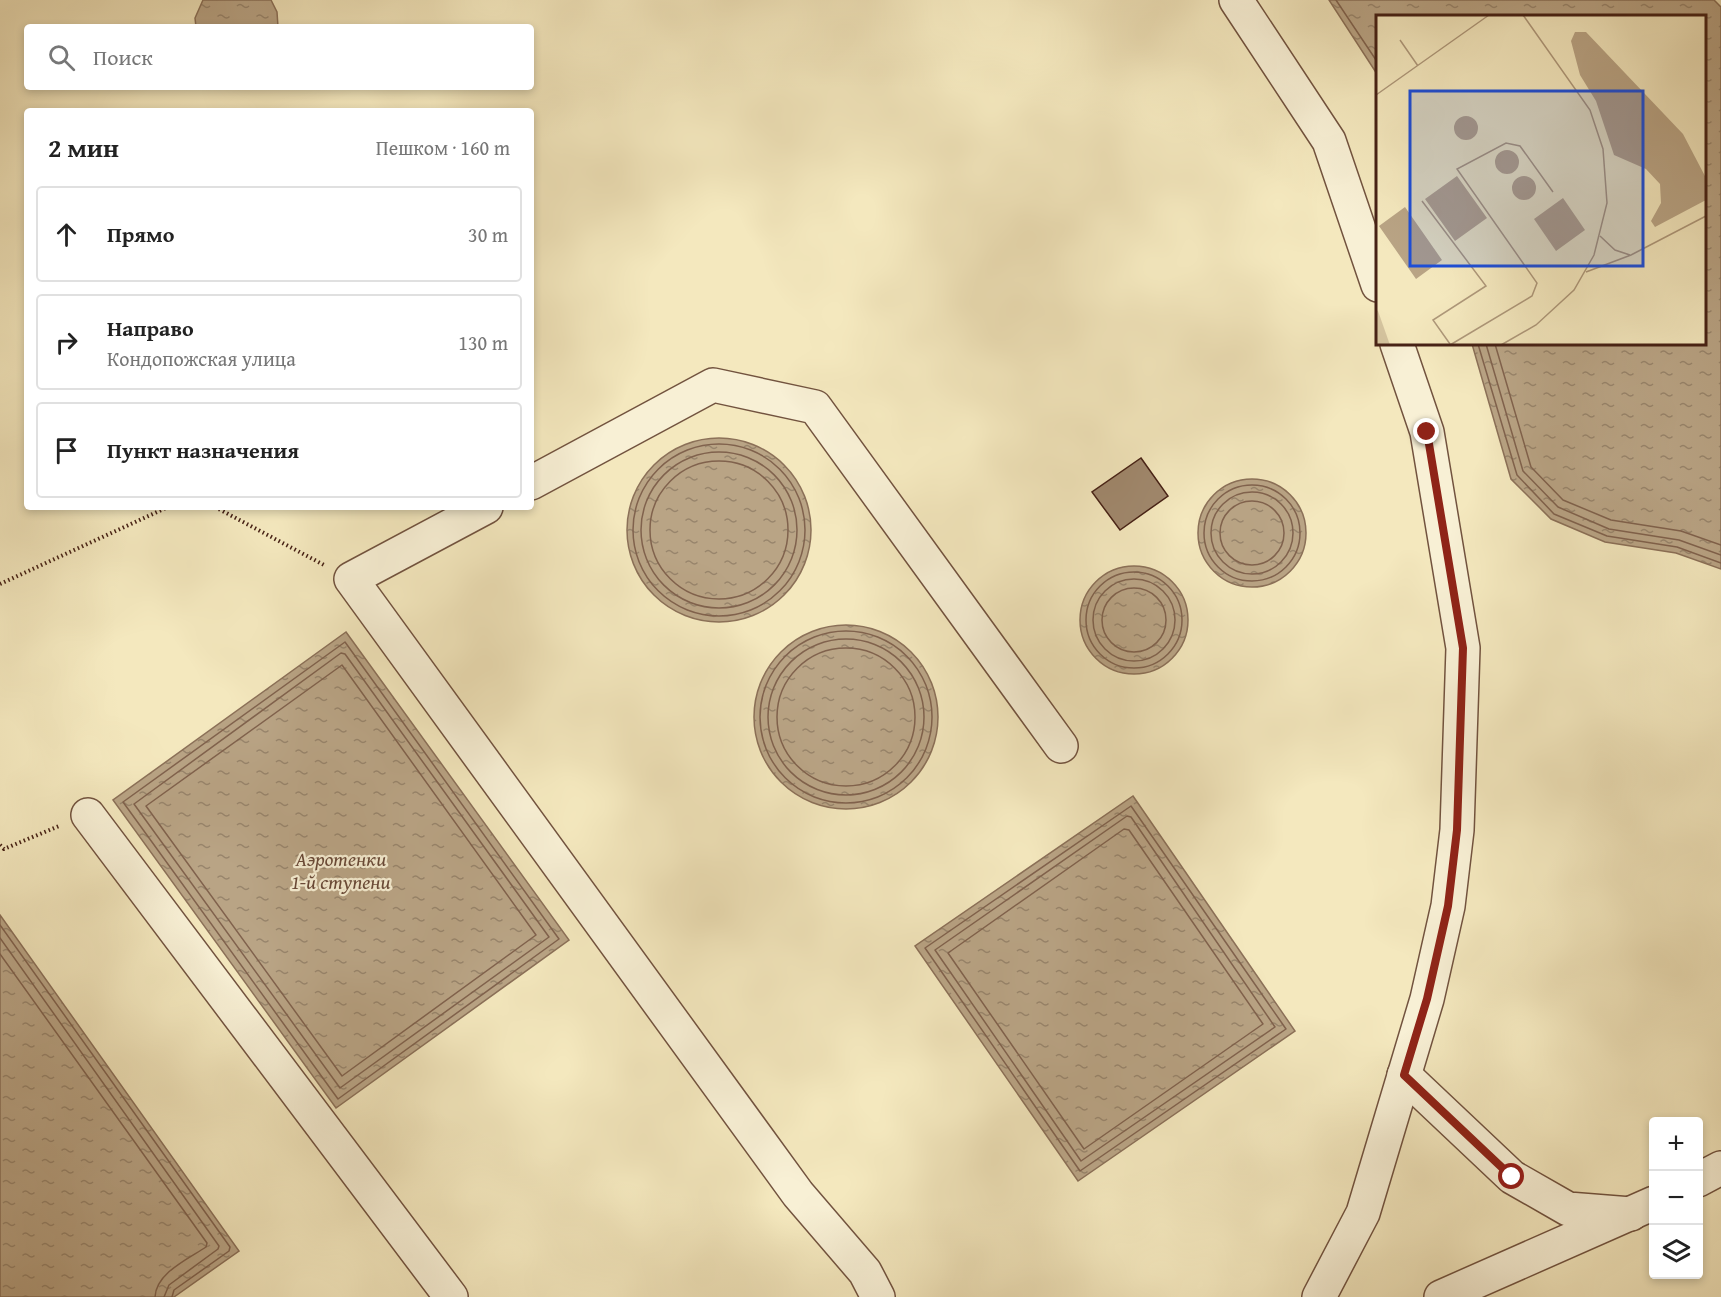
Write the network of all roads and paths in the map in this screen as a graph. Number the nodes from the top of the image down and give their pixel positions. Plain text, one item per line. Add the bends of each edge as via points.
1 (1236, 0) edge
2 (1376, 282) edge
3 (1397, 345) edge
4 (534, 481) edge
5 (161, 510) edge
6 (221, 510) edge
7 (480, 510) edge
8 (351, 579) junction
9 (0, 584) edge
10 (1061, 746) dead end
11 (88, 815) joint
12 (0, 845) edge
13 (1404, 1075) junction
14 (1721, 1168) edge
15 (1703, 1177) edge
16 (1642, 1209) edge
17 (451, 1297) edge
18 (878, 1297) edge
19 (1319, 1297) edge
20 (1441, 1297) edge

1 - 2 street via 1329,141
3 - 13 street via 1427,432 1463,648 1457,830 1448,906 1427,999
4 - 10 street via 713,385 814,407
5 - 9 path
6 - 8 path
7 - 8 street
8 - 18 street via 798,1194 865,1272
11 - 12 path via 4,849
11 - 17 street
13 - 16 street via 1512,1177 1568,1209
13 - 19 street via 1363,1213
14 - 15 street
16 - 20 street

